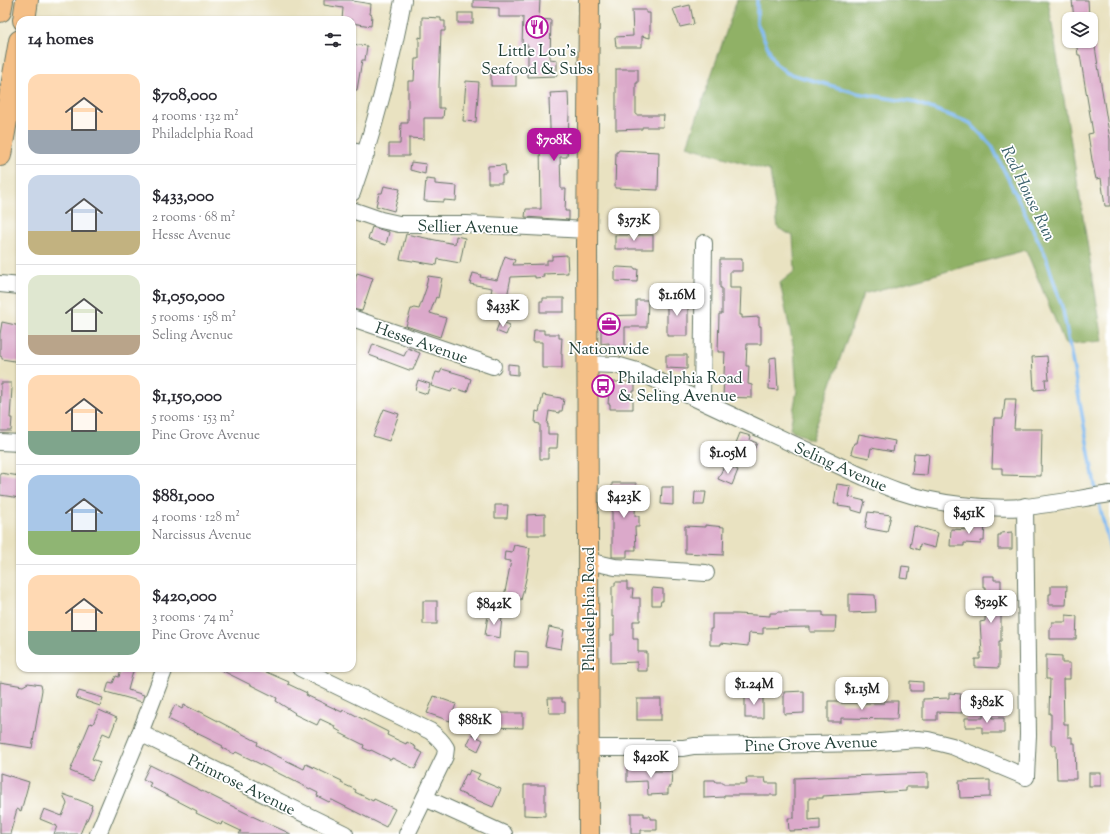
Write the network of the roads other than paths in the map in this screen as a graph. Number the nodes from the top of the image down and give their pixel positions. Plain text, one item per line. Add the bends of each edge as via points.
1 (2, 0) edge
2 (27, 0) edge
3 (402, 0) edge
4 (589, 0) edge
5 (0, 11) edge
6 (25, 16) edge
7 (16, 67) edge
8 (10, 107) edge
9 (359, 152) edge
10 (0, 155) edge
11 (356, 170) edge
12 (356, 211) edge
13 (587, 230) junction
14 (704, 243) dead end
15 (0, 284) edge
16 (16, 286) edge
17 (356, 319) edge
18 (587, 364) junction
19 (493, 366) dead end
20 (702, 401) junction
21 (0, 442) edge
22 (16, 443) edge
23 (1110, 494) edge
24 (1025, 506) junction
25 (588, 561) junction
26 (706, 573) dead end
27 (163, 672) edge
28 (308, 672) edge
29 (140, 733) junction
30 (589, 748) junction
31 (425, 798) junction
32 (98, 834) edge
33 (345, 834) edge
34 (407, 834) edge
35 (504, 834) edge
36 (589, 834) edge

1 - 5 highway
2 - 6 highway
3 - 9 street via 388,75
4 - 13 main road, Philadelphia Road
7 - 8 highway
8 - 10 highway
9 - 11 street
12 - 13 street, Sellier Avenue via 399,224 466,224
13 - 18 main road, Philadelphia Road
14 - 20 street
15 - 16 street
17 - 19 street, Hesse Avenue
18 - 20 street, Seling Avenue via 626,367
18 - 25 main road, Philadelphia Road
20 - 24 street, Seling Avenue via 898,491 971,505
21 - 22 street
23 - 24 street, Seling Avenue
24 - 30 street, Pine Grove Avenue via 1028,735 1026,777 952,746 917,739 868,743
25 - 26 street via 615,567
25 - 30 main road, Philadelphia Road
27 - 29 street
28 - 31 street via 430,731 440,739 446,748 445,756
29 - 32 street
29 - 33 street, Primrose Avenue
30 - 36 main road, Philadelphia Road
31 - 34 street
31 - 35 street

